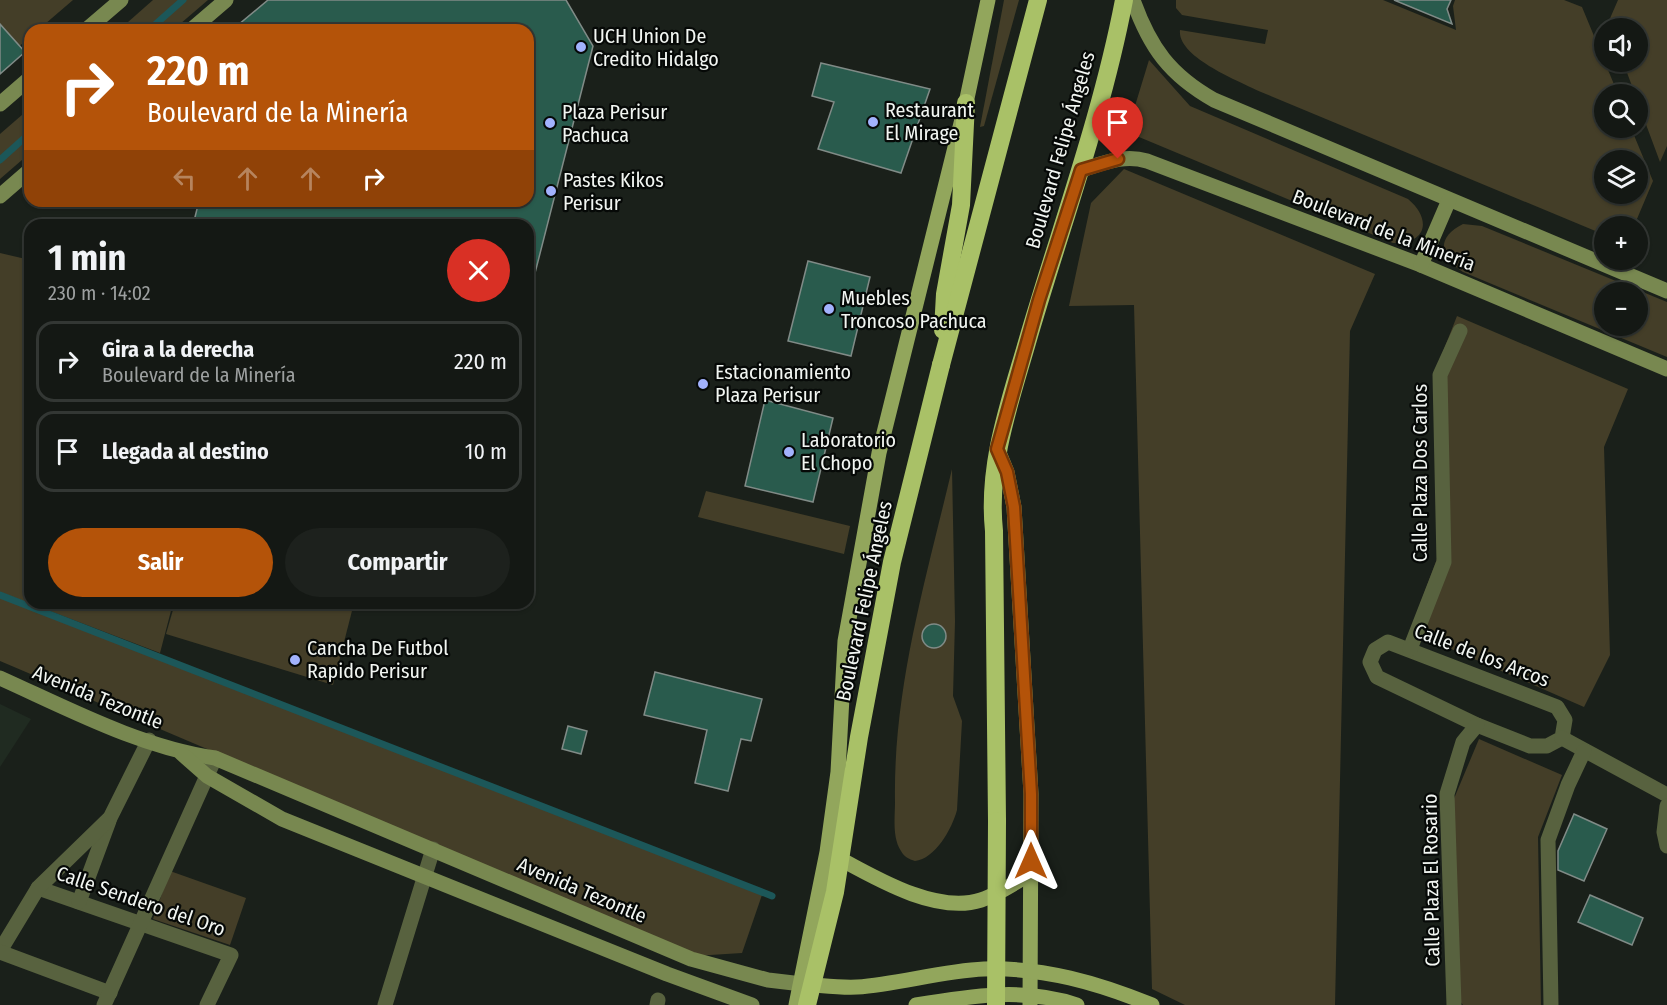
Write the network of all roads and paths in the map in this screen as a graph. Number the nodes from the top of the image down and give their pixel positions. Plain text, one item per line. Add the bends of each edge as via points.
1 (120, 0) edge
2 (226, 0) edge
3 (988, 0) edge
4 (1038, 0) edge
5 (1124, 0) edge
6 (1133, 0) edge
7 (93, 24) edge
8 (198, 24) edge
9 (24, 83) edge
10 (966, 103) junction
11 (0, 104) edge
12 (1081, 170) junction
13 (24, 175) edge
14 (0, 196) edge
15 (1449, 200) junction
16 (1421, 265) junction
17 (1667, 291) edge
18 (1460, 331) dead end
19 (941, 365) junction
20 (1667, 369) edge
21 (997, 449) junction
22 (1410, 649) junction
23 (0, 678) edge
24 (1477, 725) junction
25 (1562, 738) junction
26 (149, 740) junction
27 (1584, 752) junction
28 (181, 753) junction
29 (215, 758) junction
30 (207, 776) junction
31 (1667, 795) edge
32 (1667, 806) edge
33 (110, 818) junction
34 (1667, 846) edge
35 (433, 849) junction
36 (827, 852) junction
37 (1031, 873) junction
38 (423, 878) junction
39 (38, 888) junction
40 (79, 902) junction
41 (140, 922) junction
42 (0, 952) edge
43 (1029, 970) junction
44 (802, 984) junction
45 (107, 999) edge
46 (989, 999) edge
47 (1030, 1001) edge
48 (207, 1005) edge
49 (385, 1005) edge
50 (752, 1005) edge
51 (796, 1005) edge
52 (807, 1005) edge
53 (916, 1005) edge
54 (1077, 1005) edge
55 (1152, 1005) edge
56 (1454, 1005) edge
57 (1551, 1005) edge

1 - 7 street
2 - 8 street
3 - 10 main road, Boulevard Felipe Ángeles
4 - 19 highway, Boulevard Felipe Ángeles
5 - 12 highway, Boulevard Felipe Ángeles
6 - 15 street via 1151,42 1173,73 1190,86 1214,100
9 - 11 street
10 - 19 highway via 961,205 945,294
10 - 36 main road, Boulevard Felipe Ángeles via 899,366 856,570 845,641 838,772
12 - 16 street, Boulevard de la Minería via 1135,157
12 - 21 highway, Boulevard Felipe Ángeles
13 - 14 street
15 - 16 street
15 - 17 street
16 - 20 street, Boulevard de la Minería
18 - 22 street, Calle Plaza Dos Carlos via 1440,375 1444,562
19 - 52 highway, Boulevard Felipe Ángeles, bridge via 892,562 835,892
21 - 37 main road via 1007,472 1014,507 1031,794
21 - 46 highway, Boulevard Felipe Ángeles, bridge via 991,500 994,531
22 - 24 street, Calle de los Arcos via 1388,642 1376,651 1370,662 1377,677
22 - 25 street, Calle de los Arcos via 1557,707 1564,720
23 - 26 street, Avenida Tezontle via 99,723
24 - 25 street, Calle de los Arcos via 1530,746 1547,746
24 - 56 street, Calle Plaza El Rosario via 1463,742 1448,794
25 - 27 street
26 - 28 street, Avenida Tezontle
26 - 33 street
27 - 31 street
27 - 57 street via 1548,840
28 - 29 street, Avenida Tezontle
28 - 30 street, Avenida Tezontle
29 - 30 street
29 - 35 street, Avenida Tezontle
30 - 38 street, Avenida Tezontle via 282,819
30 - 41 street
32 - 34 street
33 - 39 street
33 - 40 street
35 - 38 street
35 - 44 street, Avenida Tezontle via 691,959 768,980
36 - 37 main road via 924,898 961,903 982,900
36 - 44 main road, Boulevard Felipe Ángeles
37 - 43 main road
38 - 49 street
38 - 50 street, Avenida Tezontle
39 - 40 street, Calle Sendero del Oro
39 - 42 street
40 - 41 street, Calle Sendero del Oro
41 - 45 street
41 - 48 street, Calle Sendero del Oro via 231,955
42 - 45 street
43 - 44 main road, Avenida Tezontle via 982,969 856,987
43 - 47 main road
43 - 55 main road, Avenida Tezontle via 1064,975
44 - 51 main road, Boulevard Felipe Ángeles
46 - 47 main road
46 - 53 main road
47 - 54 main road

